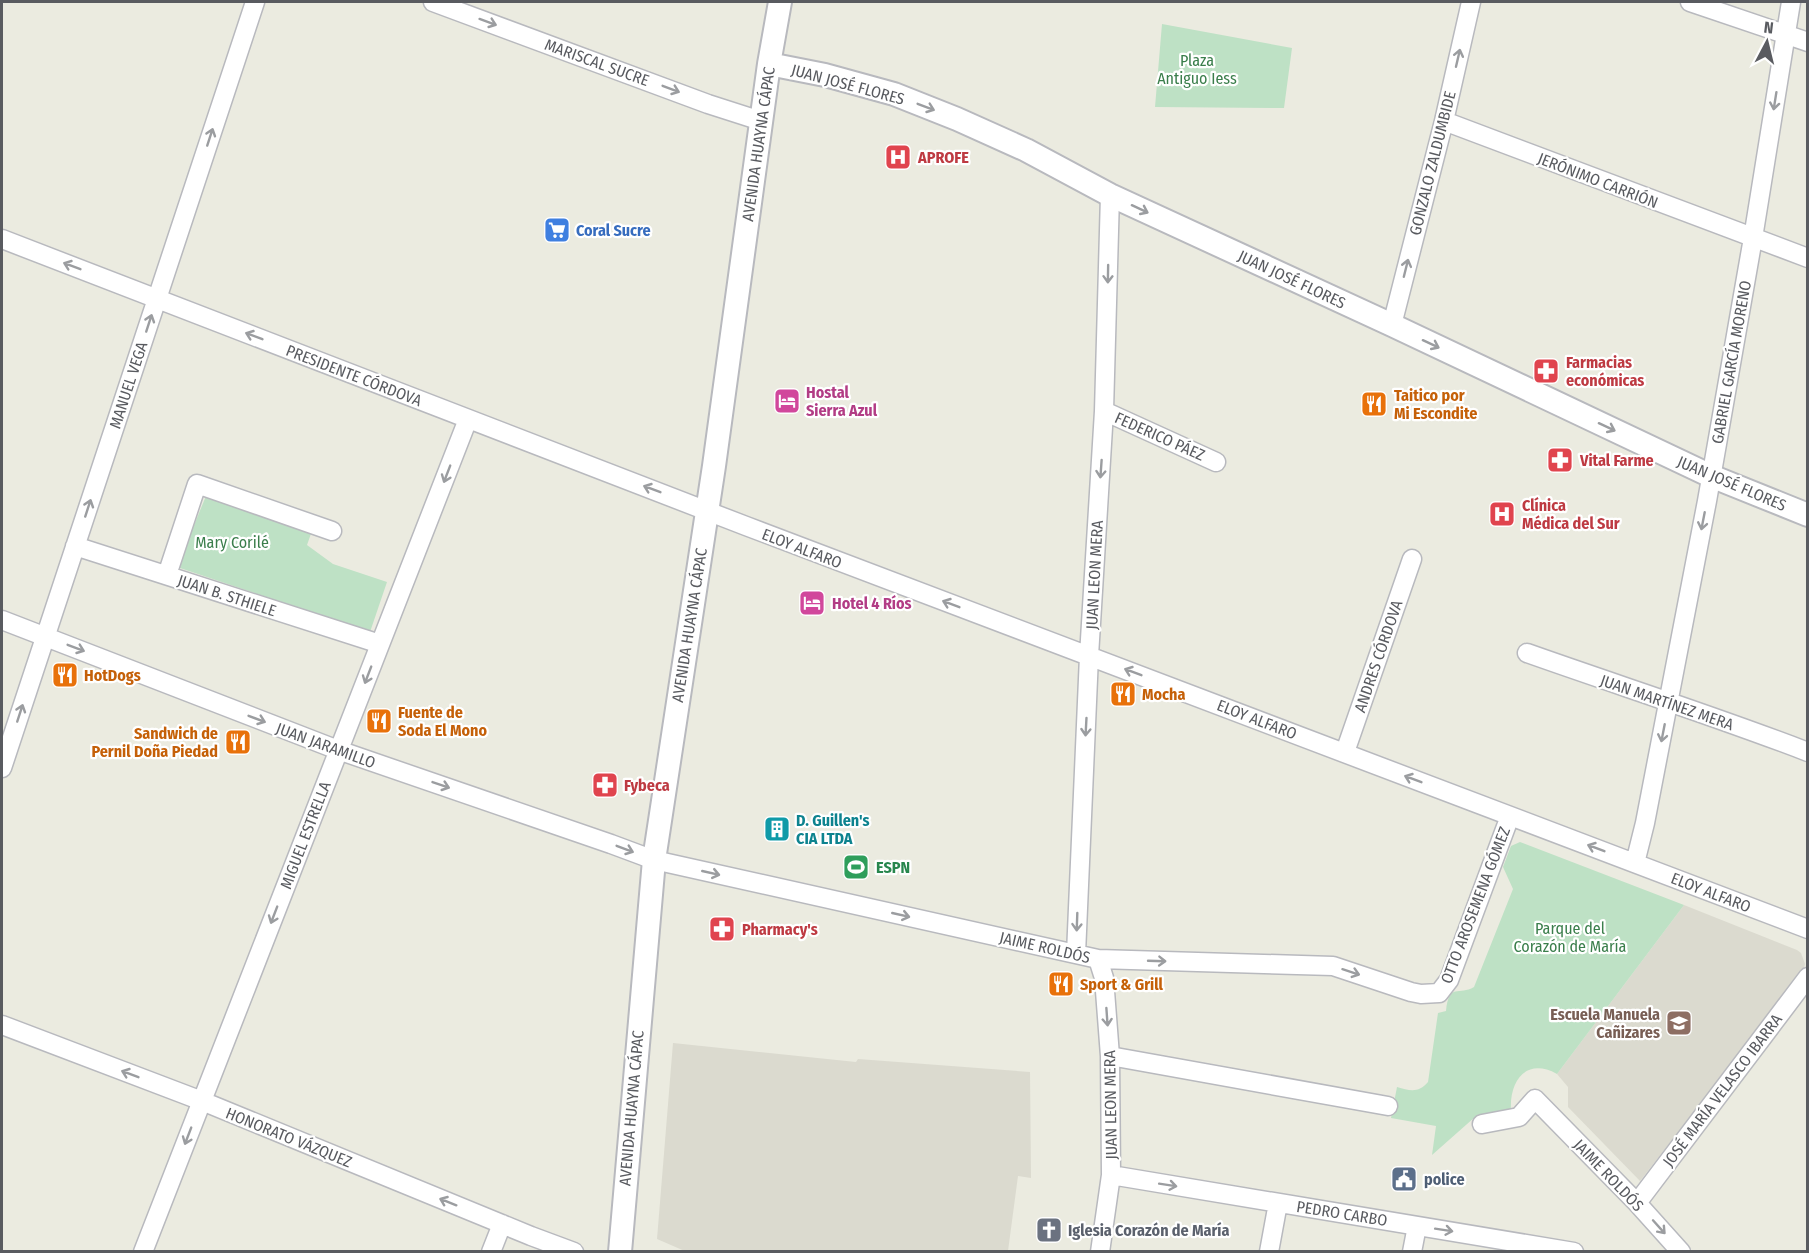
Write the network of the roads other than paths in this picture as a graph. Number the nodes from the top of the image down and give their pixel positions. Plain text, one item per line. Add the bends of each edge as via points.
1 (255, 2) edge
2 (433, 2) edge
3 (780, 2) edge
4 (1471, 2) edge
5 (1690, 2) edge
6 (1791, 2) edge
7 (1786, 34) junction
8 (1808, 42) edge
9 (769, 64) junction
10 (760, 121) junction
11 (1444, 121) junction
12 (1110, 195) junction
13 (1753, 238) junction
14 (2, 239) edge
15 (1808, 258) edge
16 (157, 299) junction
17 (1392, 325) junction
18 (1104, 411) junction
19 (468, 419) junction
20 (1216, 462) dead end
21 (1711, 476) junction
22 (706, 510) junction
23 (1808, 515) edge
24 (332, 531) dead end
25 (75, 546) junction
26 (1412, 559) dead end
27 (167, 575) junction
28 (2, 620) edge
29 (45, 636) junction
30 (380, 644) junction
31 (1527, 653) dead end
32 (1089, 656) junction
33 (1669, 703) junction
34 (338, 750) junction
35 (1345, 752) junction
36 (1808, 752) edge
37 (2, 768) edge
38 (1510, 816) junction
39 (654, 860) junction
40 (1635, 863) junction
41 (1808, 929) edge
42 (1076, 954) junction
43 (1098, 959) junction
44 (1808, 977) edge
45 (1439, 993) joint
46 (2, 1026) edge
47 (1110, 1056) junction
48 (201, 1101) junction
49 (1388, 1106) dead end
50 (1482, 1124) dead end
51 (1111, 1175) junction
52 (1278, 1203) junction
53 (1637, 1203) junction
54 (502, 1224) junction
55 (1417, 1226) junction
56 (1555, 1250) edge
57 (142, 1251) edge
58 (490, 1251) edge
59 (574, 1251) edge
60 (620, 1251) edge
61 (1100, 1251) edge
62 (1269, 1251) edge
63 (1412, 1251) edge
64 (1574, 1251) edge
65 (1681, 1251) edge

16 -> 1 street, MANUEL VEGA
2 -> 10 street, MARISCAL SUCRE
3 - 9 street, AVENIDA HUAYNA CÁPAC
11 -> 4 street, GONZALO ZALDUMBIDE
5 - 7 street
6 - 7 street, GABRIEL GARCÍA MORENO
7 - 8 street
7 -> 13 street, GABRIEL GARCÍA MORENO
9 - 10 street, AVENIDA HUAYNA CÁPAC
9 -> 12 street, JUAN JOSÉ FLORES via 894,94 1026,150
10 - 22 street, AVENIDA HUAYNA CÁPAC
11 - 13 street, JERÓNIMO CARRIÓN
17 -> 11 street, GONZALO ZALDUMBIDE
12 -> 17 street, JUAN JOSÉ FLORES
12 -> 18 street, JUAN LEON MERA
13 - 15 street, JERÓNIMO CARRIÓN
13 - 21 street, GABRIEL GARCÍA MORENO
16 -> 14 street, PRESIDENTE CÓRDOVA
19 -> 16 street, PRESIDENTE CÓRDOVA
25 -> 16 street, MANUEL VEGA
17 -> 21 street, JUAN JOSÉ FLORES
18 - 20 street, FEDERICO PÁEZ
18 -> 32 street, JUAN LEON MERA
22 -> 19 street, PRESIDENTE CÓRDOVA
19 -> 30 street, MIGUEL ESTRELLA
21 - 23 street, JUAN JOSÉ FLORES
21 -> 33 street, GABRIEL GARCÍA MORENO
32 -> 22 street, ELOY ALFARO
22 - 39 street, AVENIDA HUAYNA CÁPAC
24 - 27 street via 197,484
25 - 27 street, JUAN B. STHIELE
25 - 29 street, MANUEL VEGA
26 - 35 street, ANDRES CÓRDOVA
27 - 30 street, JUAN B. STHIELE
28 - 29 street, JUAN JARAMILLO
29 -> 34 street, JUAN JARAMILLO
37 -> 29 street, MANUEL VEGA
30 -> 34 street, MIGUEL ESTRELLA
31 - 33 street, JUAN MARTÍNEZ MERA
35 -> 32 street, ELOY ALFARO
32 -> 42 street, JUAN LEON MERA
33 - 36 street, JUAN MARTÍNEZ MERA
33 -> 40 street, GABRIEL GARCÍA MORENO
34 -> 39 street, JUAN JARAMILLO
34 -> 48 street, MIGUEL ESTRELLA
38 -> 35 street, ELOY ALFARO
40 -> 38 street, ELOY ALFARO
38 - 45 street, OTTO AROSEMENA GÓMEZ via 1449,980
39 -> 42 street, JAIME ROLDÓS
39 - 60 street, AVENIDA HUAYNA CÁPAC
40 - 41 street, ELOY ALFARO
42 - 43 street, JAIME ROLDÓS
43 -> 45 street, JAIME ROLDÓS via 1333,966 1411,992
43 -> 47 street, JUAN LEON MERA via 1104,978
44 - 53 street, JOSÉ MARÍA VELASCO IBARRA
48 -> 46 street, HONORATO VÁZQUEZ
47 - 49 street
47 - 51 street, JUAN LEON MERA
54 -> 48 street, HONORATO VÁZQUEZ
48 -> 57 street, MIGUEL ESTRELLA
50 - 53 street, JAIME ROLDÓS via 1519,1117 1535,1099
51 -> 52 street, PEDRO CARBO
51 - 61 street, JUAN LEON MERA
52 - 55 street, PEDRO CARBO
52 - 62 street
53 -> 65 street, JAIME ROLDÓS
54 - 58 street
54 - 59 street, HONORATO VÁZQUEZ
55 -> 56 street, PEDRO CARBO
55 - 63 street
56 - 64 street, PEDRO CARBO

